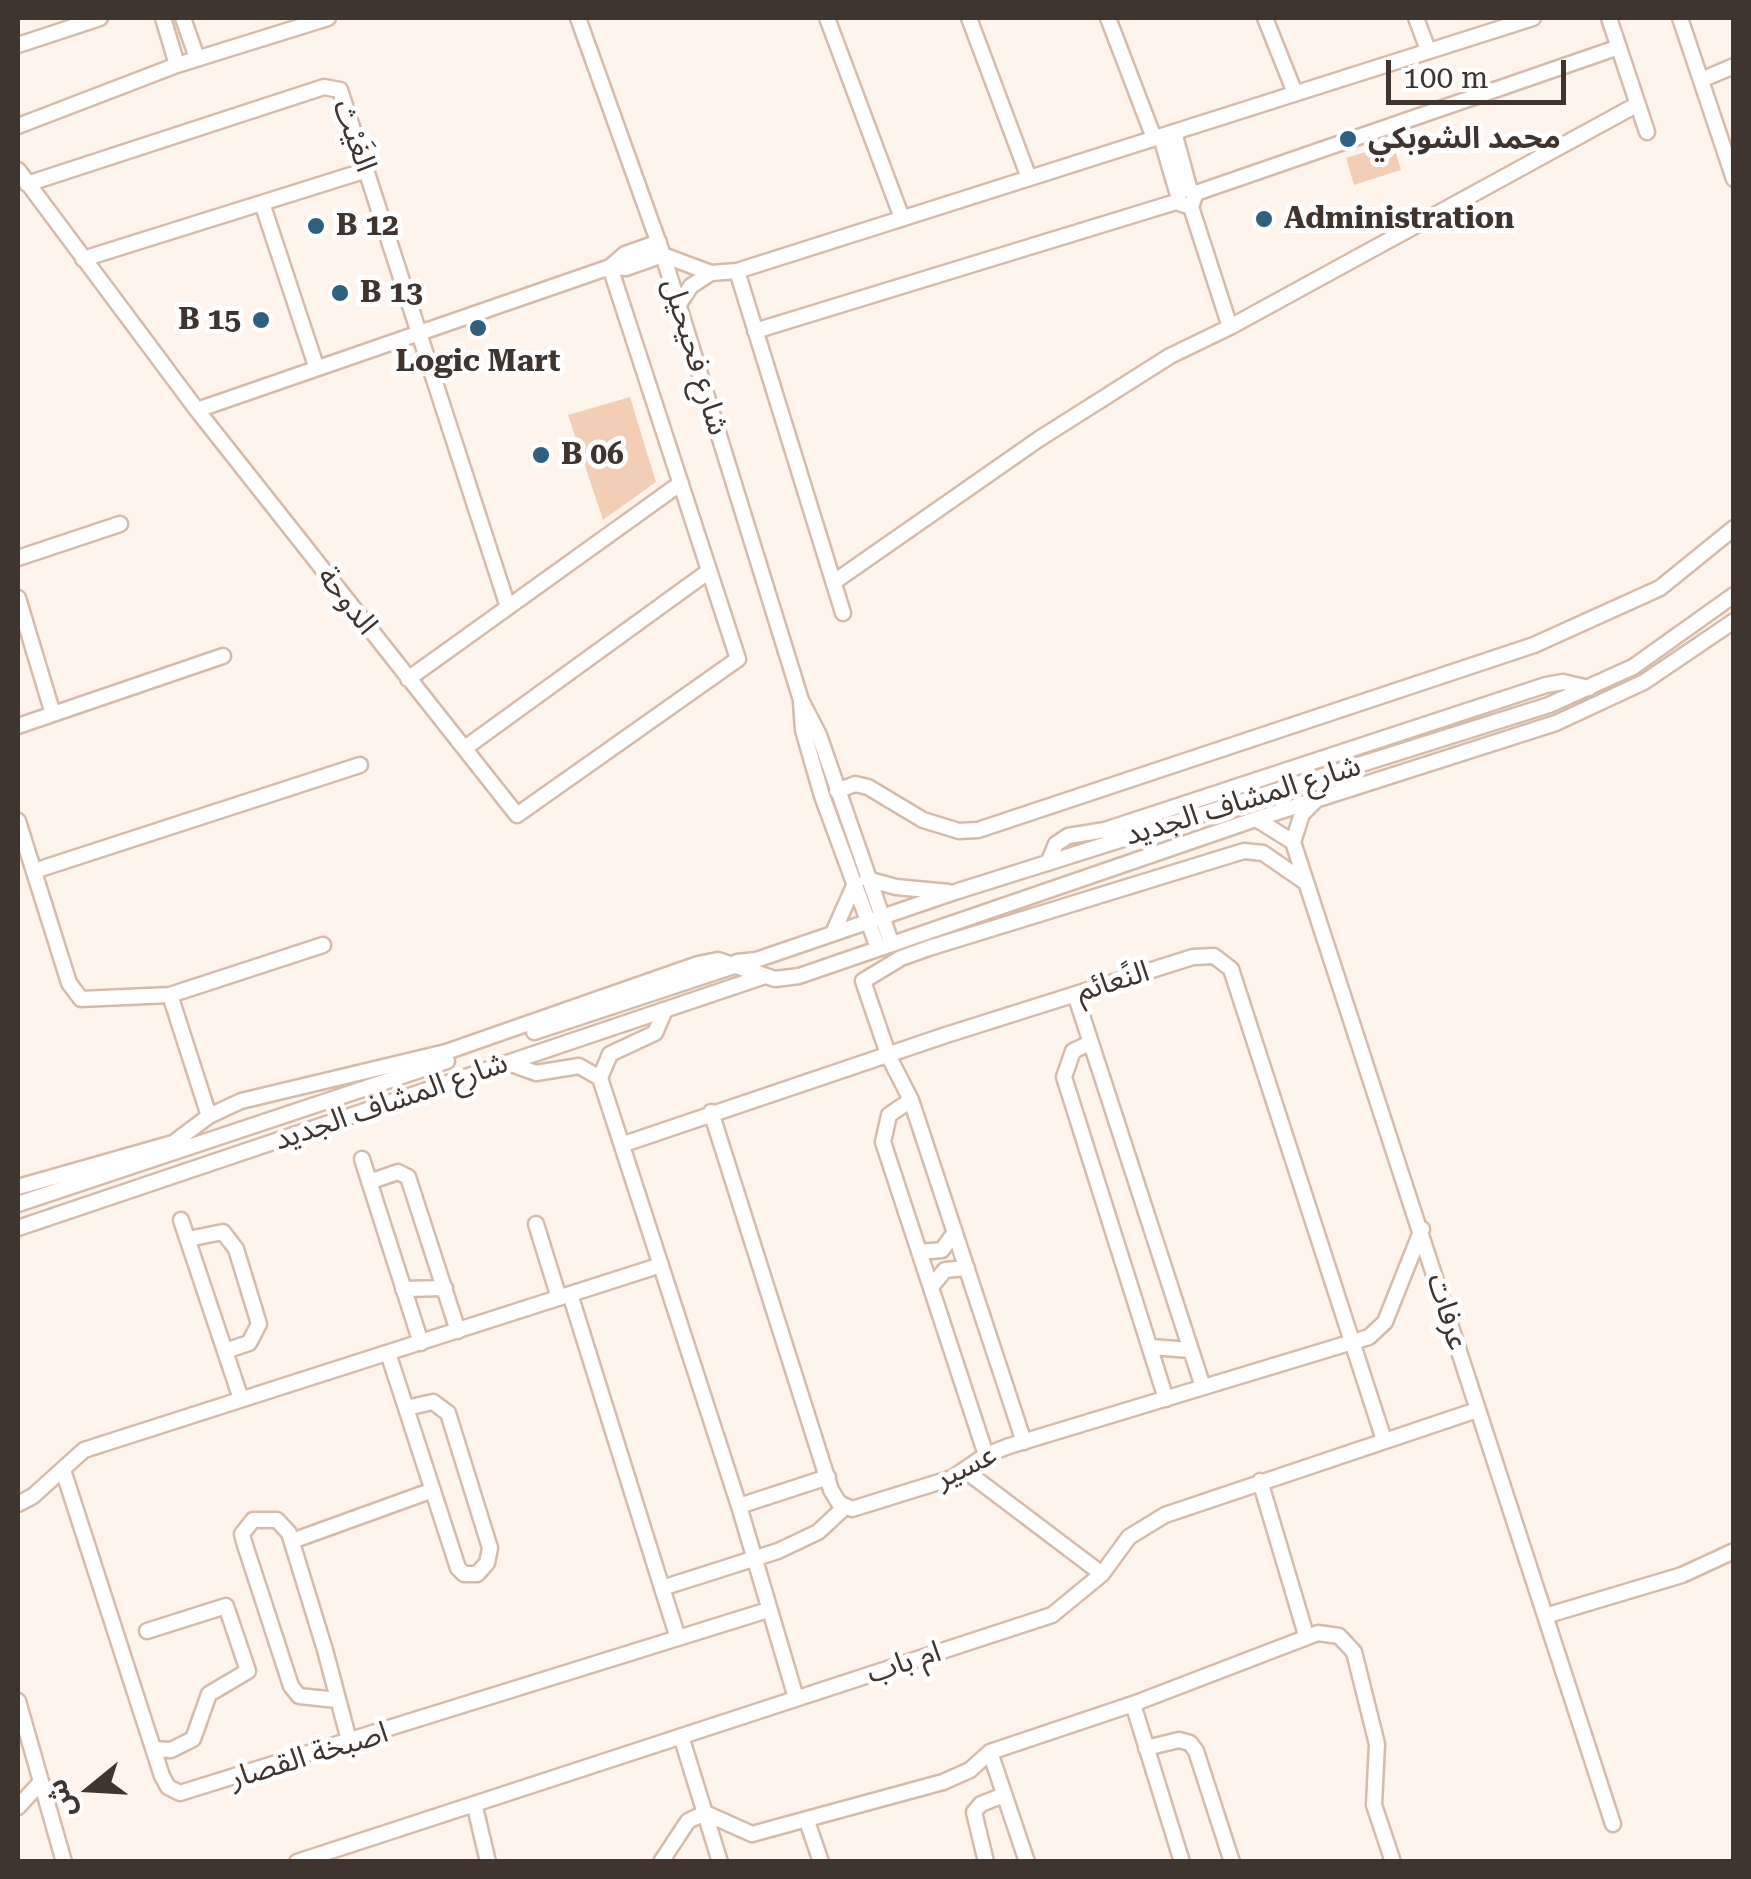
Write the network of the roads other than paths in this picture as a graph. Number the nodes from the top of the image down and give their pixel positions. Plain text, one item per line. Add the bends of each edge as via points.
1 (45, 18) edge
2 (100, 18) edge
3 (163, 18) edge
4 (183, 18) edge
5 (328, 18) edge
6 (578, 18) edge
7 (827, 18) edge
8 (969, 18) edge
9 (1108, 18) edge
10 (1265, 18) edge
11 (1416, 18) edge
12 (1533, 18) edge
13 (1609, 18) edge
14 (1668, 18) edge
15 (1682, 22) edge
16 (50, 34) junction
17 (18, 44) edge
18 (1619, 47) junction
19 (1428, 50) junction
20 (197, 58) junction
21 (177, 65) junction
22 (1734, 66) edge
23 (1701, 80) junction
24 (1296, 93) junction
25 (1638, 104) junction
26 (18, 126) edge
27 (1647, 132) dead end
28 (1163, 136) junction
29 (18, 170) edge
30 (368, 170) junction
31 (1030, 178) junction
32 (1734, 179) edge
33 (28, 184) junction
34 (1186, 196) junction
35 (262, 203) junction
36 (902, 218) junction
37 (661, 248) junction
38 (83, 259) junction
39 (610, 266) junction
40 (738, 271) junction
41 (711, 274) junction
42 (679, 304) junction
43 (1230, 327) junction
44 (418, 331) junction
45 (755, 331) junction
46 (316, 366) junction
47 (196, 410) junction
48 (680, 483) junction
49 (120, 524) dead end
50 (1734, 528) edge
51 (18, 558) edge
52 (709, 571) junction
53 (834, 582) junction
54 (1734, 595) edge
55 (18, 598) edge
56 (508, 607) junction
57 (843, 613) dead end
58 (1734, 621) edge
59 (223, 656) dead end
60 (408, 679) junction
61 (1590, 688) junction
62 (801, 700) junction
63 (53, 714) junction
64 (18, 726) edge
65 (464, 748) junction
66 (1367, 762) junction
67 (360, 765) dead end
68 (837, 790) junction
69 (1318, 799) junction
70 (1284, 810) junction
71 (1256, 819) junction
72 (18, 822) edge
73 (1292, 842) junction
74 (1048, 863) junction
75 (34, 871) junction
76 (867, 878) junction
77 (1069, 882) junction
78 (1306, 883) junction
79 (853, 887) junction
80 (955, 892) junction
81 (1075, 903) junction
82 (881, 916) junction
83 (865, 921) junction
84 (833, 932) junction
85 (323, 945) dead end
86 (885, 945) junction
87 (734, 964) junction
88 (765, 976) junction
89 (1075, 994) junction
90 (170, 995) junction
91 (665, 1010) junction
92 (1090, 1043) junction
93 (890, 1057) junction
94 (508, 1063) junction
95 (600, 1078) junction
96 (912, 1100) junction
97 (712, 1112) junction
98 (208, 1116) junction
99 (624, 1144) junction
100 (362, 1159) dead end
101 (369, 1182) junction
102 (18, 1187) edge
103 (18, 1204) edge
104 (181, 1220) dead end
105 (536, 1224) dead end
106 (18, 1228) edge
107 (1422, 1229) junction
108 (955, 1232) junction
109 (188, 1239) junction
110 (919, 1252) junction
111 (661, 1265) junction
112 (967, 1268) junction
113 (931, 1287) junction
114 (404, 1288) junction
115 (445, 1288) junction
116 (564, 1296) junction
117 (458, 1331) junction
118 (1350, 1340) junction
119 (421, 1343) junction
120 (1150, 1347) junction
121 (1191, 1350) junction
122 (225, 1351) junction
123 (388, 1353) junction
124 (1203, 1387) junction
125 (241, 1399) junction
126 (1166, 1399) junction
127 (406, 1408) junction
128 (1477, 1410) junction
129 (1384, 1440) junction
130 (1024, 1442) junction
131 (986, 1455) junction
132 (64, 1470) junction
133 (967, 1472) junction
134 (828, 1477) junction
135 (1260, 1481) junction
136 (433, 1490) junction
137 (18, 1504) edge
138 (739, 1506) junction
139 (845, 1507) junction
140 (292, 1541) junction
141 (1734, 1551) edge
142 (755, 1560) junction
143 (1102, 1574) junction
144 (662, 1588) junction
145 (768, 1610) junction
146 (1545, 1616) junction
147 (147, 1631) dead end
148 (1306, 1635) junction
149 (678, 1638) junction
150 (796, 1698) junction
151 (337, 1700) junction
152 (1134, 1704) junction
153 (19, 1712) edge
154 (681, 1736) junction
155 (350, 1744) junction
156 (1146, 1748) junction
157 (154, 1749) junction
158 (990, 1752) junction
159 (39, 1784) junction
160 (1004, 1796) junction
161 (475, 1806) junction
162 (18, 1807) edge
163 (705, 1813) junction
164 (807, 1821) junction
165 (1613, 1824) dead end
166 (62, 1861) edge
167 (297, 1862) edge
168 (488, 1862) edge
169 (661, 1862) edge
170 (720, 1862) edge
171 (820, 1862) edge
172 (986, 1862) edge
173 (1027, 1862) edge
174 (1182, 1862) edge
175 (1232, 1862) edge
176 (1392, 1862) edge

1 - 16 street
2 - 16 street
3 - 21 street
4 - 20 street
5 - 20 street
6 - 37 street, شارع فحيحيل
7 - 36 street
8 - 31 street
9 - 28 street
10 - 24 street
11 - 19 street
12 - 19 street
13 - 18 street
14 - 15 street
15 - 23 street
16 - 17 street
18 - 25 street
18 - 34 street
19 - 24 street
20 - 21 street
21 - 26 street
22 - 23 street
23 - 32 street
24 - 28 street
25 - 27 street
25 - 43 street
28 - 31 street
28 - 34 street
29 - 33 street, الدوحة
30 - 33 street, الغَيْث via 343,94 330,86
30 - 35 street
30 - 44 street, الغَيْث
31 - 36 street
33 - 38 street, الدوحة
34 - 43 street
34 - 45 street
35 - 38 street
35 - 46 street
36 - 40 street
37 - 39 street
37 - 41 street
37 - 42 street, شارع فحيحيل
38 - 47 street, الدوحة
39 - 44 street
39 - 48 street
40 - 41 street
40 - 45 street
41 - 42 street
42 - 62 street, شارع فحيحيل
43 - 53 street via 1170,356 1038,439
44 - 46 street
44 - 56 street, الغَيْث
45 - 53 street
46 - 47 street
47 - 60 street, الدوحة
48 - 52 street
48 - 56 street
49 - 51 street
50 - 68 street via 1660,588 1550,638 978,830 941,827 868,787
52 - 65 street
52 - 65 street, الدوحة via 738,659 517,815
53 - 57 street
54 - 61 street, شارع المشاف الجديد via 1659,651
55 - 63 street
56 - 60 street
58 - 69 street, شارع المشاف الجديد via 1672,666 1586,711
59 - 63 street
60 - 65 street, الدوحة
61 - 66 street, شارع المشاف الجديد
61 - 74 street via 1554,683 1105,830 1068,836
62 - 68 street, شارع فحيحيل
62 - 79 street, شارع فحيحيل via 803,730
63 - 64 street
66 - 70 street via 1292,793
66 - 74 street, شارع المشاف الجديد
67 - 75 street
68 - 76 street, شارع فحيحيل
69 - 70 street, شارع المشاف الجديد
69 - 73 street via 1302,814
70 - 71 street, شارع المشاف الجديد
71 - 73 street
71 - 77 street, شارع المشاف الجديد
72 - 75 street
73 - 78 street, عرفات
74 - 80 street, شارع المشاف الجديد
75 - 90 street via 76,995 95,1002
76 - 80 street
76 - 82 street, شارع فحيحيل
77 - 81 street
77 - 86 street, شارع المشاف الجديد
78 - 81 street, شارع المشاف الجديد via 1252,850
78 - 107 street, عرفات
79 - 83 street, شارع فحيحيل
79 - 84 street
80 - 82 street, شارع المشاف الجديد
81 - 93 street, شارع المشاف الجديد via 873,972 862,986
82 - 83 street, شارع المشاف الجديد
82 - 86 street, شارع فحيحيل
83 - 84 street, شارع المشاف الجديد
83 - 86 street, شارع فحيحيل
84 - 87 street, شارع المشاف الجديد
85 - 90 street
86 - 88 street, شارع المشاف الجديد via 799,976
87 - 88 street
87 - 98 street, شارع المشاف الجديد via 698,964 446,1052 252,1098
87 - 103 street, شارع المشاف الجديد
88 - 91 street, شارع المشاف الجديد
89 - 92 street
89 - 93 street, النًعائم
89 - 118 street, النًعائم via 1204,955 1224,961
90 - 98 street
91 - 94 street, شارع المشاف الجديد
91 - 95 street via 655,1033 610,1054
92 - 120 street via 1074,1051 1064,1077
92 - 121 street
93 - 96 street
93 - 97 street, النًعائم
94 - 95 street via 536,1073 580,1066
94 - 106 street, شارع المشاف الجديد
95 - 99 street
96 - 108 street
96 - 110 street via 889,1115 883,1142
97 - 99 street, النًعائم
97 - 134 street
98 - 102 street, شارع المشاف الجديد via 173,1143
99 - 111 street
100 - 101 street
101 - 114 street
101 - 115 street via 398,1172 408,1177
104 - 109 street
105 - 116 street
107 - 118 street, عسير via 1381,1328
107 - 128 street, عرفات
108 - 110 street via 942,1250
108 - 112 street
109 - 122 street
109 - 122 street via 216,1231 236,1249 259,1324 249,1343
110 - 113 street
111 - 116 street
111 - 138 street
112 - 113 street via 945,1270
112 - 130 street
113 - 131 street
114 - 115 street
114 - 119 street
115 - 117 street
116 - 117 street
116 - 144 street
117 - 119 street
118 - 124 street, عسير
118 - 129 street
119 - 123 street
120 - 121 street
120 - 126 street
121 - 124 street
122 - 125 street
123 - 125 street
123 - 127 street
124 - 126 street, عسير
125 - 132 street via 84,1450
126 - 130 street, عسير
127 - 136 street
127 - 136 street via 434,1402 448,1413 490,1548 488,1564 477,1574 458,1568
128 - 129 street, ام باب
128 - 146 street, عرفات
129 - 135 street, ام باب
130 - 131 street, عسير
131 - 133 street, عسير
132 - 137 street
132 - 157 street, اصبخة القصار
133 - 139 street, عسير via 860,1509
133 - 143 street
134 - 138 street
134 - 139 street
135 - 143 street, ام باب via 1146,1525
135 - 148 street
136 - 140 street
138 - 142 street
139 - 142 street via 818,1532
140 - 151 street
140 - 151 street via 284,1525 268,1517 253,1520 242,1534 292,1686 299,1696
141 - 146 street
142 - 144 street
142 - 145 street
143 - 150 street, ام باب via 1052,1616
144 - 149 street
145 - 149 street, اصبخة القصار
145 - 150 street
146 - 165 street, عرفات
147 - 157 street via 226,1606 248,1671 209,1694 193,1739 171,1750
148 - 152 street
148 - 176 street via 1339,1636 1354,1652 1377,1744 1374,1804
149 - 155 street, اصبخة القصار
150 - 154 street, ام باب
151 - 155 street
152 - 156 street
152 - 158 street
153 - 159 street
154 - 161 street, ام باب
154 - 163 street
155 - 157 street, اصبخة القصار via 187,1793 164,1782
156 - 174 street
156 - 175 street via 1190,1742
158 - 160 street
158 - 164 street via 943,1782
159 - 162 street
159 - 166 street
160 - 172 street via 974,1812
160 - 173 street
161 - 167 street, ام باب
161 - 168 street
163 - 164 street via 752,1834
163 - 169 street via 688,1821
163 - 170 street
164 - 171 street

